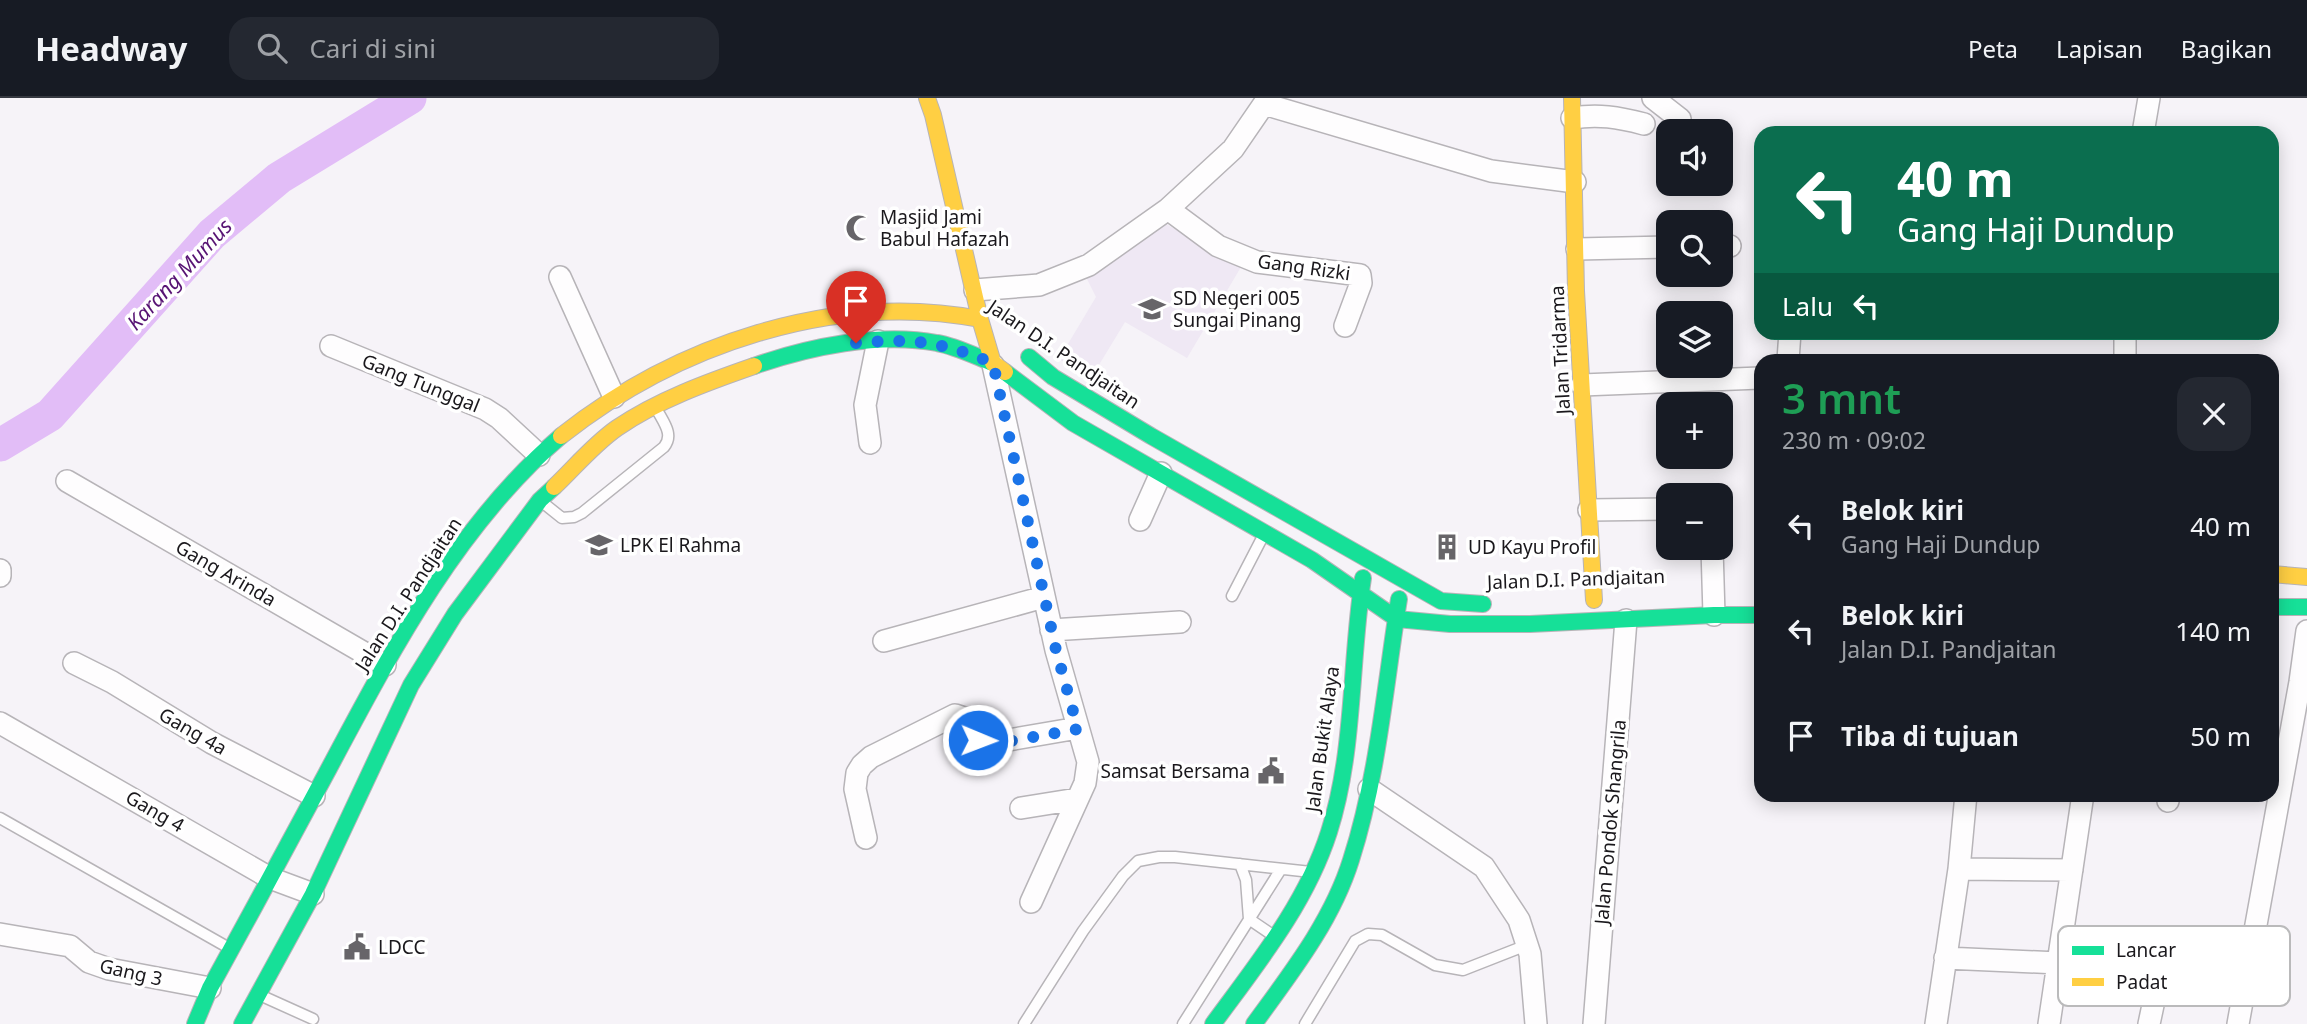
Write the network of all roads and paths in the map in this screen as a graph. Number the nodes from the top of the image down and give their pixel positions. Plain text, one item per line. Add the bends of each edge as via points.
1 (927, 98) edge
2 (1653, 98) edge
3 (2149, 98) edge
4 (1266, 101) edge
5 (1572, 108) edge
6 (1680, 119) dead end
7 (1644, 124) dead end
8 (2144, 126) edge
9 (1576, 182) junction
10 (1168, 209) junction
11 (1656, 247) edge
12 (1577, 249) junction
13 (561, 277) dead end
14 (975, 290) junction
15 (980, 319) junction
16 (1345, 326) dead end
17 (878, 341) junction
18 (331, 346) dead end
19 (993, 363) junction
20 (1754, 378) edge
21 (1582, 385) junction
22 (614, 397) junction
23 (656, 407) junction
24 (870, 443) dead end
25 (539, 455) junction
26 (1161, 473) junction
27 (67, 481) dead end
28 (540, 500) junction
29 (1656, 509) edge
30 (1589, 510) junction
31 (1139, 520) dead end
32 (1265, 533) junction
33 (1366, 560) junction
34 (1713, 560) edge
35 (0, 570) edge
36 (2279, 574) edge
37 (0, 576) edge
38 (2307, 577) edge
39 (1401, 578) junction
40 (1360, 593) junction
41 (1232, 596) dead end
42 (1044, 597) junction
43 (1594, 600) dead end
44 (1715, 600) junction
45 (1504, 604) dead end
46 (2279, 607) edge
47 (2307, 607) edge
48 (1754, 613) edge
49 (1397, 619) junction
50 (1626, 620) junction
51 (1180, 622) dead end
52 (1051, 630) junction
53 (2307, 631) edge
54 (884, 641) dead end
55 (74, 663) dead end
56 (385, 665) junction
57 (2304, 682) edge
58 (1369, 691) junction
59 (0, 723) edge
60 (1078, 729) junction
61 (1369, 789) junction
62 (314, 796) junction
63 (1077, 799) junction
64 (1965, 802) edge
65 (2082, 802) edge
66 (1021, 808) dead end
67 (0, 818) edge
68 (866, 838) dead end
69 (1240, 864) junction
70 (1281, 869) junction
71 (1959, 869) junction
72 (2072, 870) junction
73 (1314, 872) junction
74 (270, 878) junction
75 (313, 894) junction
76 (1031, 902) dead end
77 (1249, 919) junction
78 (2064, 926) edge
79 (2257, 926) edge
80 (8, 935) edge
81 (1276, 938) junction
82 (1527, 945) junction
83 (232, 949) junction
84 (1304, 956) junction
85 (1945, 958) junction
86 (2058, 963) joint
87 (210, 988) junction
88 (258, 994) junction
89 (2154, 1006) edge
90 (2241, 1006) edge
91 (313, 1019) dead end
92 (195, 1024) edge
93 (242, 1024) edge
94 (1024, 1024) edge
95 (1182, 1024) edge
96 (1213, 1024) edge
97 (1254, 1024) edge
98 (1305, 1024) edge
99 (1536, 1024) edge
100 (1594, 1024) edge
101 (1936, 1024) edge
102 (2049, 1024) edge
103 (2150, 1024) edge
104 (2238, 1024) edge

1 - 14 main road
2 - 6 street
3 - 8 street
4 - 9 street via 1491,171
4 - 10 street via 1233,149
5 - 7 street
5 - 9 main road, Jalan Tridarma
9 - 12 main road, Jalan Tridarma
10 - 14 street via 1088,265 1051,282
10 - 16 street, Gang Rizki via 1218,246 1246,259 1360,275
11 - 12 street
12 - 21 main road, Jalan Tridarma
13 - 22 street
14 - 15 main road
15 - 19 main road
15 - 22 main road, Jalan D.I. Pandjaitan via 915,309 790,323 716,348
15 - 33 main road, Jalan D.I. Pandjaitan via 1053,377
17 - 19 main road via 939,344
17 - 23 main road via 779,357
17 - 24 street via 865,405
18 - 25 street, Gang Tunggal via 485,409
19 - 26 main road via 1073,423
19 - 42 street
20 - 21 street
21 - 30 main road, Jalan Tridarma
22 - 25 main road, Jalan D.I. Pandjaitan
23 - 28 main road via 616,429
23 - 28 lane via 669,441 582,513 562,518
25 - 56 main road, Jalan D.I. Pandjaitan via 459,548
26 - 31 street
26 - 32 main road
27 - 56 street, Gang Arinda
28 - 75 main road via 455,614 411,685
29 - 30 street
30 - 43 main road, Jalan Tridarma
32 - 40 main road
32 - 41 lane
33 - 39 main road, Jalan D.I. Pandjaitan
33 - 40 main road, Jalan Bukit Alaya
34 - 44 street
35 - 37 street
36 - 38 main road
39 - 45 main road, Jalan D.I. Pandjaitan via 1441,601
39 - 49 main road, Jalan Bukit Alaya
40 - 49 main road
40 - 58 main road, Jalan Bukit Alaya
42 - 52 street
42 - 54 street
44 - 48 main road
44 - 50 main road
46 - 47 main road
49 - 50 main road via 1450,624
49 - 58 main road, Jalan Bukit Alaya
50 - 100 street, Jalan Pondok Shangrila
51 - 52 street
52 - 60 street
53 - 57 street
55 - 62 street, Gang 4a
56 - 62 main road, Jalan D.I. Pandjaitan
57 - 79 street
58 - 61 main road, Jalan Bukit Alaya
58 - 73 main road, Jalan Bukit Alaya
59 - 74 street, Gang 4
60 - 63 street via 1088,762
60 - 68 street via 985,744 967,719 955,715 871,757 857,773 855,789
61 - 82 street via 1484,867 1519,920
61 - 84 main road, Jalan Bukit Alaya via 1351,862
62 - 74 main road, Jalan D.I. Pandjaitan
63 - 66 street
63 - 76 street
64 - 71 street
65 - 72 street
67 - 83 lane
69 - 70 lane
69 - 77 lane
69 - 94 lane via 1167,857 1138,861 1083,932
70 - 73 lane
70 - 77 lane
71 - 72 street
71 - 85 street
72 - 78 street
73 - 81 main road, Jalan Bukit Alaya
74 - 75 street, Gang 4
74 - 83 main road, Jalan D.I. Pandjaitan
75 - 88 main road
77 - 81 lane
77 - 95 lane
80 - 87 street, Gang 3 via 70,946 89,962 109,969
81 - 84 main road
81 - 96 main road, Jalan Bukit Alaya
82 - 98 lane via 1463,970 1435,965 1382,935 1368,934 1356,941
82 - 99 street
83 - 87 main road, Jalan D.I. Pandjaitan
84 - 97 main road, Jalan Bukit Alaya
85 - 86 street
85 - 101 street
86 - 102 street
87 - 92 main road, Jalan D.I. Pandjaitan
88 - 91 lane
88 - 93 main road
89 - 103 street
90 - 104 street

